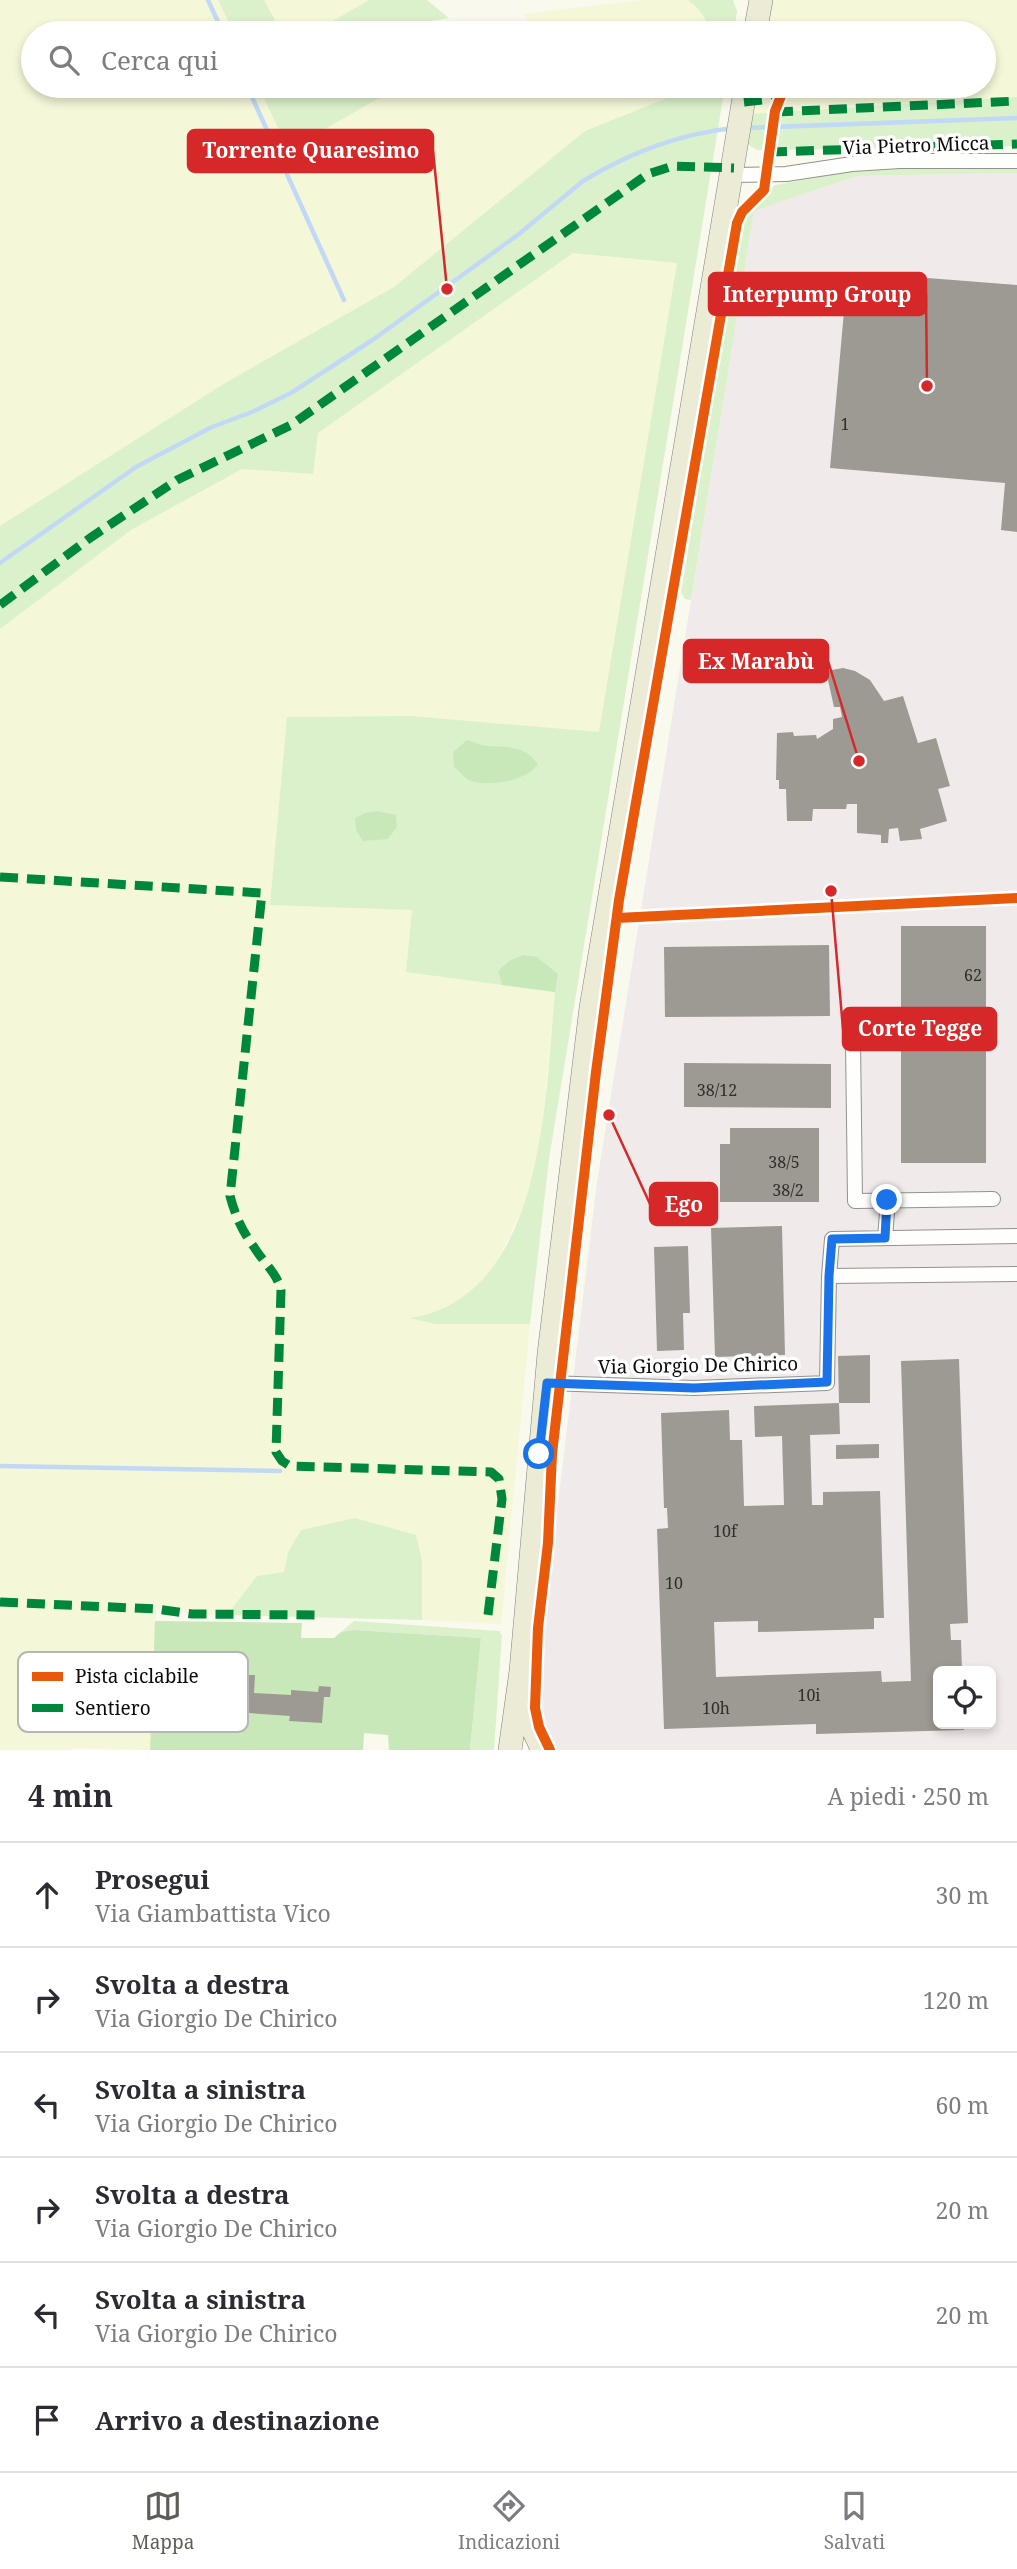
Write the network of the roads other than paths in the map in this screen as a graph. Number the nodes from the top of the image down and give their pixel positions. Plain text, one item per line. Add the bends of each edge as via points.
1 (761, 0) edge
2 (757, 21) edge
3 (745, 98) edge
4 (1017, 161) edge
5 (734, 167) junction
6 (853, 1040) dead end
7 (993, 1199) dead end
8 (887, 1200) junction
9 (1017, 1236) edge
10 (885, 1238) junction
11 (1017, 1273) edge
12 (829, 1276) junction
13 (547, 1383) junction
14 (521, 1671) junction
15 (510, 1750) edge
16 (543, 1750) edge

1 - 2 main road
3 - 5 main road
4 - 5 street, Via Pietro Micca via 900,161 786,174
5 - 13 main road via 591,1007
6 - 8 street via 855,1200
7 - 8 street
8 - 10 street
9 - 10 street, Via Giorgio De Chirico
10 - 12 street, Via Giorgio De Chirico via 832,1239
11 - 12 street
12 - 13 street, Via Giorgio De Chirico via 827,1382 694,1388
13 - 14 main road
14 - 15 main road
14 - 16 main road via 525,1705

